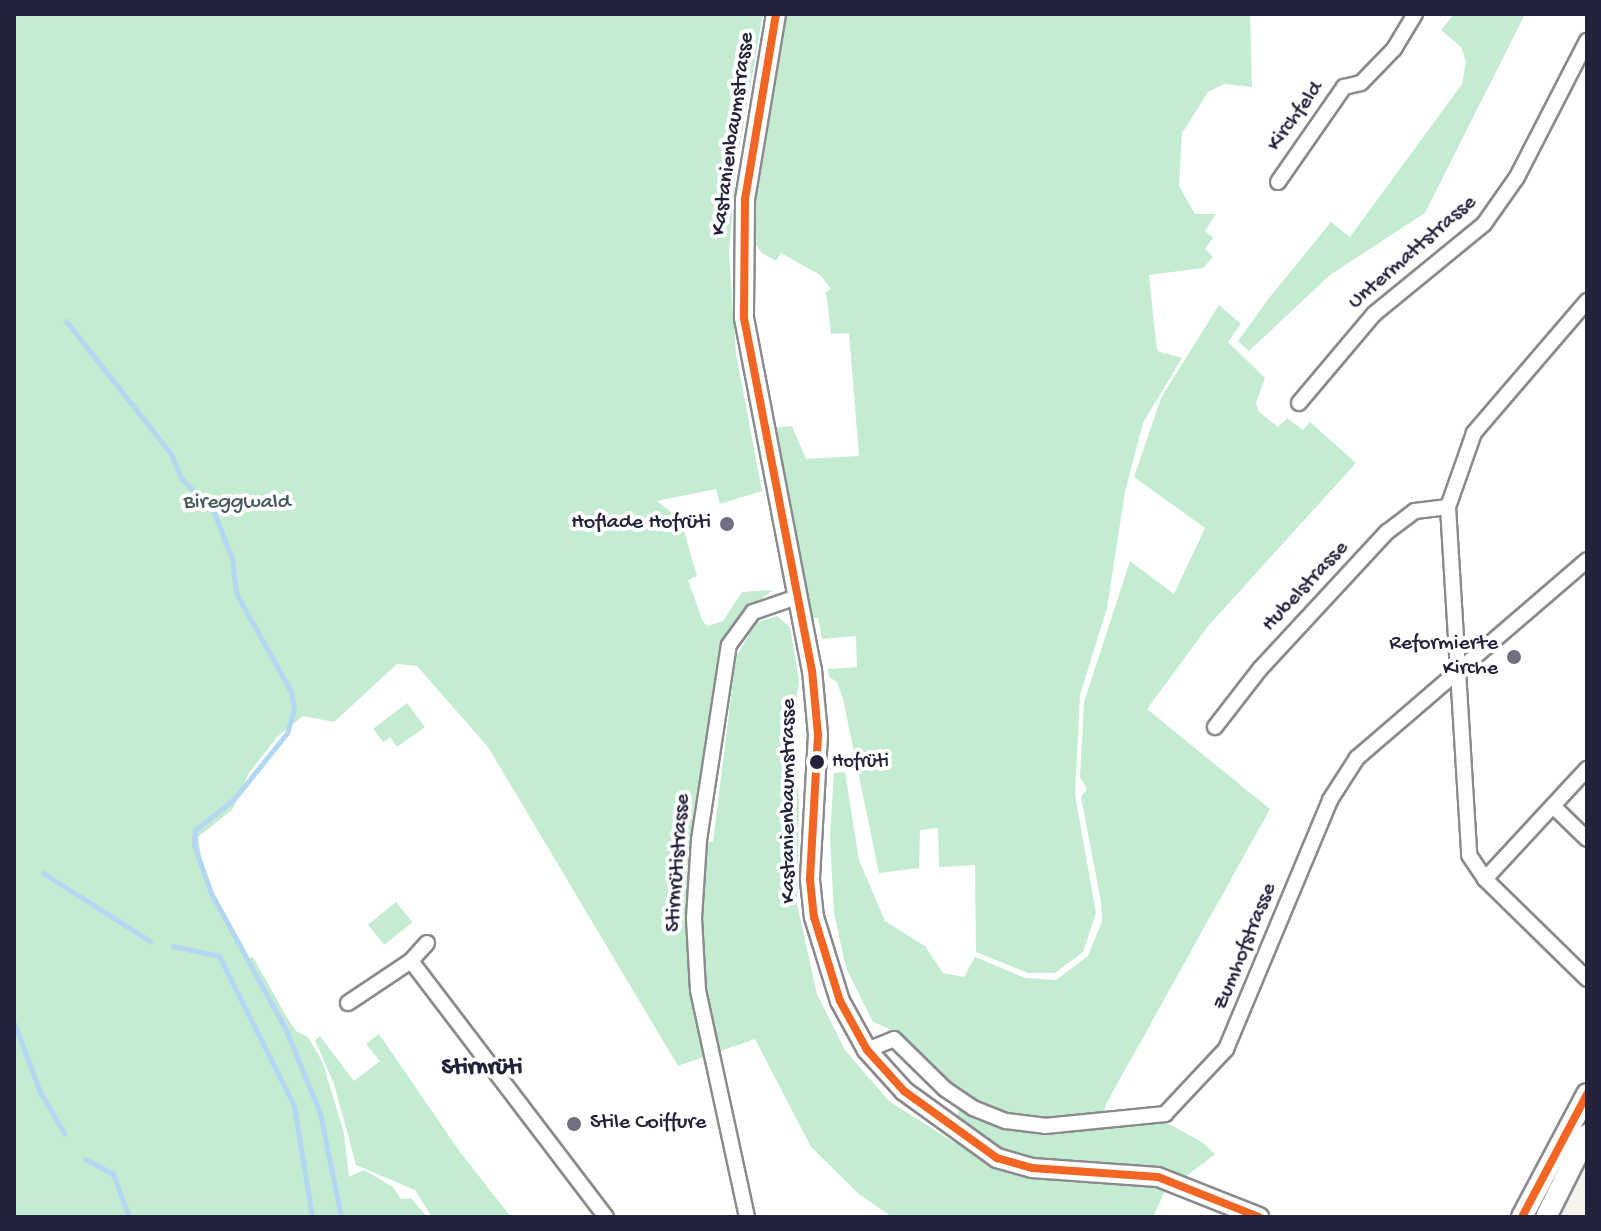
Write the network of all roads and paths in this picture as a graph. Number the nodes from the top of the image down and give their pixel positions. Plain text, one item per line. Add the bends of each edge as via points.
1 (776, 14) edge
2 (1415, 14) edge
3 (1587, 41) edge
4 (1278, 182) dead end
5 (1587, 301) edge
6 (1299, 403) dead end
7 (1448, 507) junction
8 (1587, 560) edge
9 (797, 597) junction
10 (1455, 672) junction
11 (1215, 727) dead end
12 (1587, 769) edge
13 (1553, 806) junction
14 (1587, 839) edge
15 (1485, 879) junction
16 (427, 943) dead end
17 (411, 961) junction
18 (1587, 979) edge
19 (348, 1003) dead end
20 (867, 1050) junction
21 (1587, 1094) edge
22 (1587, 1135) edge
23 (606, 1217) edge
24 (747, 1217) edge
25 (1259, 1217) edge
26 (1522, 1217) edge
27 (1546, 1217) edge

1 - 9 street, Kastanienbaumstrasse via 745,199 741,263 751,368
2 - 4 street, Kirchfeld via 1394,49 1361,83 1344,87
3 - 6 street, Untermattstrasse via 1517,177 1484,224 1374,314
5 - 7 street via 1474,433
7 - 10 street
7 - 11 street, Hubelstrasse via 1415,511 1387,532 1260,669
8 - 10 street, Zumhofstrasse
9 - 20 street, Kastanienbaumstrasse via 817,715 810,880 814,917 840,1001
9 - 24 street, Stirnrütistrasse via 753,612 729,645 699,840 694,918 698,990
10 - 15 street via 1466,846
10 - 20 street, Zumhofstrasse via 1350,767 1330,800 1226,1049 1165,1114 1045,1126 1006,1121 945,1089 894,1039
12 - 13 street
13 - 14 street
13 - 15 street
15 - 18 street
16 - 17 street
17 - 19 street
17 - 23 street
20 - 25 street, Kastanienbaumstrasse via 934,1116 997,1158 1032,1168 1158,1177
21 - 26 main road
22 - 27 main road

